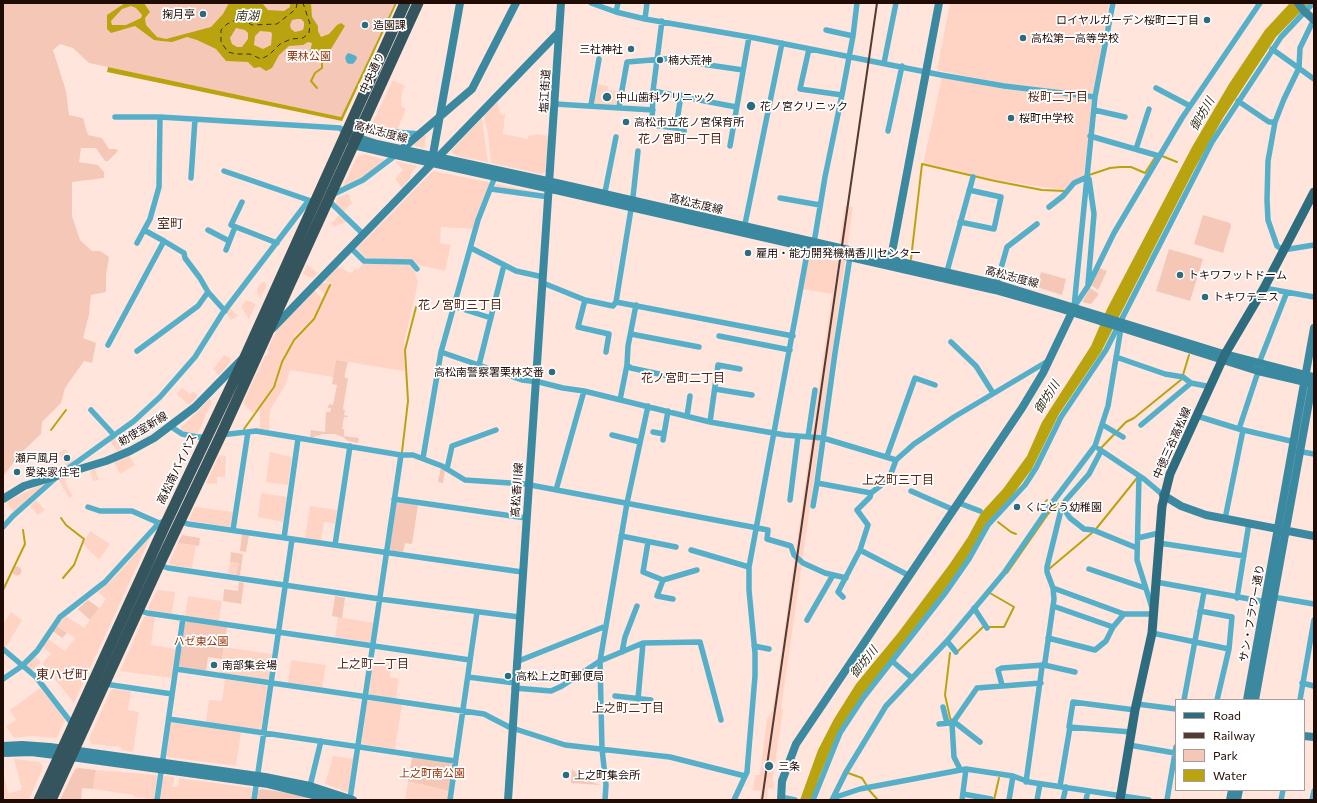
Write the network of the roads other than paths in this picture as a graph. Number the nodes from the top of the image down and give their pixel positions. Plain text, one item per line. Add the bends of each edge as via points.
1 (405, 3) edge
2 (418, 3) edge
3 (460, 3) edge
4 (516, 3) edge
5 (561, 3) edge
6 (591, 3) edge
7 (618, 3) edge
8 (647, 3) edge
9 (857, 3) edge
10 (896, 3) edge
11 (939, 3) edge
12 (1113, 3) edge
13 (1260, 3) edge
14 (1298, 3) edge
15 (1313, 3) edge
16 (1303, 11) junction
17 (616, 12) junction
18 (645, 19) junction
19 (1314, 19) edge
20 (662, 21) junction
21 (826, 30) dead end
22 (559, 32) junction
23 (853, 36) junction
24 (749, 37) junction
25 (782, 43) junction
26 (809, 48) junction
27 (1272, 49) junction
28 (541, 50) junction
29 (558, 52) junction
30 (849, 57) junction
31 (657, 58) junction
32 (599, 59) dead end
33 (884, 63) junction
34 (902, 66) junction
35 (1299, 68) junction
36 (743, 70) junction
37 (926, 71) junction
38 (1314, 79) edge
39 (1156, 88) dead end
40 (653, 91) junction
41 (681, 95) junction
42 (842, 95) junction
43 (1095, 97) junction
44 (1238, 101) junction
45 (555, 104) junction
46 (591, 105) junction
47 (1190, 106) junction
48 (619, 107) junction
49 (736, 107) junction
50 (1149, 109) dead end
51 (653, 110) junction
52 (1094, 110) junction
53 (115, 117) dead end
54 (160, 117) junction
55 (1125, 117) dead end
56 (195, 119) junction
57 (438, 121) junction
58 (1275, 122) junction
59 (676, 128) junction
60 (369, 130) dead end
61 (888, 131) dead end
62 (421, 134) junction
63 (1090, 136) junction
64 (616, 137) dead end
65 (684, 139) dead end
66 (351, 142) junction
67 (730, 146) dead end
68 (402, 149) junction
69 (1136, 149) junction
70 (338, 150) joint
71 (638, 151) dead end
72 (396, 155) junction
73 (1159, 156) junction
74 (433, 158) junction
75 (224, 171) dead end
76 (496, 174) junction
77 (972, 177) dead end
78 (1086, 177) junction
79 (191, 178) dead end
80 (550, 185) junction
81 (491, 189) junction
82 (969, 190) junction
83 (1314, 192) edge
84 (549, 197) junction
85 (329, 198) junction
86 (604, 198) junction
87 (780, 198) dead end
88 (242, 202) dead end
89 (314, 202) junction
90 (820, 204) junction
91 (632, 205) junction
92 (1049, 207) dead end
93 (960, 222) junction
94 (1038, 224) dead end
95 (235, 227) junction
96 (744, 229) junction
97 (144, 230) junction
98 (208, 230) dead end
99 (363, 234) junction
100 (164, 241) junction
101 (229, 241) junction
102 (137, 243) dead end
103 (276, 243) junction
104 (811, 245) junction
105 (1314, 245) edge
106 (350, 247) junction
107 (470, 248) junction
108 (226, 250) dead end
109 (1282, 250) junction
110 (850, 257) junction
111 (890, 262) junction
112 (504, 265) junction
113 (417, 269) dead end
114 (946, 275) junction
115 (543, 280) junction
116 (1088, 286) junction
117 (996, 287) junction
118 (1264, 288) junction
119 (208, 292) junction
120 (1287, 292) junction
121 (1314, 297) edge
122 (585, 300) junction
123 (616, 302) junction
124 (636, 305) junction
125 (453, 306) junction
126 (1073, 310) junction
127 (225, 311) junction
128 (491, 318) junction
129 (1118, 324) junction
130 (1314, 328) edge
131 (266, 334) junction
132 (631, 334) junction
133 (719, 336) dead end
134 (793, 336) junction
135 (951, 342) dead end
136 (108, 345) dead end
137 (699, 348) dead end
138 (790, 350) junction
139 (138, 352) dead end
140 (441, 352) junction
141 (606, 352) dead end
142 (245, 357) junction
143 (1116, 357) junction
144 (1224, 357) junction
145 (1048, 361) junction
146 (479, 365) junction
147 (627, 365) junction
148 (1259, 368) junction
149 (740, 369) dead end
150 (1314, 372) edge
151 (678, 378) dead end
152 (1311, 380) edge
153 (536, 381) junction
154 (1191, 383) junction
155 (935, 385) dead end
156 (1211, 387) junction
157 (715, 388) junction
158 (815, 390) dead end
159 (584, 391) junction
160 (994, 393) junction
161 (752, 395) dead end
162 (690, 396) dead end
163 (620, 400) junction
164 (648, 406) junction
165 (91, 410) dead end
166 (668, 411) junction
167 (687, 416) junction
168 (1197, 416) junction
169 (710, 422) junction
170 (1103, 425) junction
171 (1141, 425) dead end
172 (170, 426) junction
173 (1241, 429) junction
174 (496, 430) dead end
175 (248, 432) junction
176 (653, 432) dead end
177 (772, 433) junction
178 (114, 435) junction
179 (221, 435) junction
180 (612, 435) dead end
181 (207, 436) junction
182 (798, 436) junction
183 (808, 437) junction
184 (1122, 437) dead end
185 (823, 438) junction
186 (298, 439) junction
187 (640, 442) junction
188 (350, 446) junction
189 (1095, 446) junction
190 (1297, 446) junction
191 (1101, 451) junction
192 (1314, 454) edge
193 (401, 455) junction
194 (887, 456) junction
195 (423, 458) junction
196 (896, 460) junction
197 (447, 470) junction
198 (59, 475) junction
199 (1139, 476) junction
200 (817, 483) junction
201 (528, 485) junction
202 (1063, 488) junction
203 (556, 490) junction
204 (911, 491) dead end
205 (871, 493) junction
206 (1163, 495) junction
207 (1068, 496) junction
208 (3, 499) edge
209 (394, 499) junction
210 (790, 500) dead end
211 (959, 502) junction
212 (627, 503) junction
213 (814, 506) dead end
214 (1062, 506) junction
215 (88, 507) dead end
216 (954, 510) junction
217 (980, 511) dead end
218 (526, 518) junction
219 (1225, 520) junction
220 (180, 521) junction
221 (163, 522) junction
222 (1249, 523) junction
223 (3, 527) edge
224 (756, 528) junction
225 (233, 530) junction
226 (1282, 530) junction
227 (1160, 533) junction
228 (621, 536) junction
229 (1314, 536) edge
230 (284, 538) junction
231 (1138, 538) junction
232 (292, 539) junction
233 (648, 542) junction
234 (1159, 543) junction
235 (335, 545) junction
236 (676, 547) dead end
237 (1137, 548) junction
238 (691, 550) dead end
239 (860, 550) junction
240 (387, 553) junction
241 (1244, 556) junction
242 (159, 564) junction
243 (749, 567) junction
244 (1089, 568) dead end
245 (697, 570) dead end
246 (522, 572) junction
247 (834, 576) junction
248 (910, 576) junction
249 (846, 578) junction
250 (663, 580) junction
251 (1156, 582) junction
252 (285, 585) junction
253 (1053, 588) junction
254 (1144, 588) junction
255 (1204, 592) junction
256 (843, 598) dead end
257 (1237, 598) junction
258 (1269, 598) junction
259 (380, 599) junction
260 (673, 599) dead end
261 (1314, 604) edge
262 (637, 606) dead end
263 (1053, 606) junction
264 (974, 608) junction
265 (138, 610) junction
266 (1200, 611) junction
267 (477, 612) junction
268 (1124, 614) junction
269 (1154, 614) junction
270 (520, 617) junction
271 (183, 618) junction
272 (807, 620) dead end
273 (1314, 620) edge
274 (606, 626) junction
275 (1113, 627) junction
276 (988, 628) dead end
277 (278, 632) junction
278 (1152, 633) junction
279 (1048, 638) junction
280 (947, 641) junction
281 (1194, 642) junction
282 (642, 643) junction
283 (373, 646) junction
284 (754, 646) junction
285 (1311, 648) edge
286 (3, 649) edge
287 (769, 649) dead end
288 (1229, 649) junction
289 (622, 652) junction
290 (956, 652) dead end
291 (470, 660) junction
292 (600, 661) junction
293 (516, 662) junction
294 (892, 662) junction
295 (1044, 665) junction
296 (22, 666) junction
297 (176, 669) junction
298 (1075, 672) dead end
299 (468, 677) junction
300 (912, 678) junction
301 (3, 679) edge
302 (271, 683) junction
303 (1041, 683) junction
304 (104, 684) junction
305 (1302, 684) junction
306 (515, 685) junction
307 (1002, 685) junction
308 (1314, 686) edge
309 (172, 694) junction
310 (615, 696) dead end
311 (366, 697) junction
312 (638, 698) junction
313 (1184, 699) edge
314 (1217, 699) edge
315 (1247, 699) edge
316 (1254, 699) edge
317 (1300, 699) edge
318 (651, 700) dead end
319 (944, 707) dead end
320 (1136, 707) junction
321 (1175, 709) edge
322 (463, 711) junction
323 (169, 719) junction
324 (721, 720) dead end
325 (950, 723) junction
326 (939, 724) dead end
327 (73, 725) junction
328 (513, 728) junction
329 (1070, 728) junction
330 (1131, 732) junction
331 (264, 733) junction
332 (321, 741) junction
333 (980, 742) dead end
334 (1129, 745) junction
335 (3, 746) edge
336 (359, 746) junction
337 (602, 749) junction
338 (3, 753) edge
339 (67, 753) junction
340 (1175, 753) joint
341 (455, 761) junction
342 (162, 766) junction
343 (963, 769) junction
344 (1174, 771) edge
345 (745, 776) junction
346 (1013, 776) junction
347 (257, 779) junction
348 (1026, 782) junction
349 (1040, 784) junction
350 (310, 786) junction
351 (1063, 787) junction
352 (1088, 791) junction
353 (962, 797) edge
354 (1120, 798) edge
355 (781, 799) edge
356 (831, 799) edge
357 (991, 799) dead end
358 (39, 800) edge
359 (51, 800) edge
360 (157, 800) edge
361 (254, 800) edge
362 (334, 800) edge
363 (352, 800) edge
364 (450, 800) edge
365 (508, 800) edge
366 (605, 800) edge
367 (734, 800) edge
368 (795, 800) edge
369 (812, 800) edge
370 (1009, 800) edge
371 (1038, 800) edge
372 (1063, 800) edge
373 (1086, 800) edge
374 (1150, 800) edge
375 (1167, 800) edge

1 - 66 highway, 中央通り
2 - 66 highway, 中央通り
3 - 57 street
4 - 57 street via 472,90
5 - 22 street, 塩江街道
6 - 17 street
7 - 17 street
8 - 18 street
9 - 23 street
10 - 33 street
11 - 37 street
12 - 43 street
13 - 47 street
14 - 16 street
15 - 16 street
16 - 19 street
16 - 27 street
17 - 18 street
18 - 20 street
19 - 35 street via 1300,48
20 - 24 street
20 - 31 street
21 - 23 street
22 - 28 street, 勅使室新線
22 - 29 street, 塩江街道
23 - 30 street
24 - 25 street
24 - 36 street
25 - 26 street
25 - 96 street
26 - 30 street
26 - 42 street via 800,89
27 - 35 street
27 - 44 street
28 - 29 street
28 - 74 street, 勅使室新線
29 - 45 street, 塩江街道
30 - 33 street
30 - 42 street
31 - 36 street via 676,58
31 - 40 street
31 - 48 street via 626,64
32 - 46 street
33 - 34 street
34 - 37 street
34 - 61 street
35 - 38 street
35 - 58 street
36 - 49 street
37 - 43 street via 1004,86
37 - 111 street
39 - 47 street
40 - 41 street
40 - 51 street
41 - 49 street
41 - 59 street
42 - 90 street
43 - 52 street
44 - 58 street via 1269,122
44 - 129 street via 1212,142
45 - 46 street
45 - 80 street, 塩江街道
46 - 48 street
47 - 73 street
48 - 51 street
49 - 67 street
50 - 69 street
51 - 59 street via 652,125
52 - 55 street
52 - 63 street
53 - 54 street
54 - 56 street
54 - 97 street via 159,187 150,219
56 - 66 street via 340,128
56 - 79 street
57 - 62 street
57 - 74 street
58 - 109 street via 1268,161 1267,210 1274,240
59 - 65 street via 684,129
60 - 62 street
62 - 68 street
63 - 69 street
63 - 78 street
64 - 86 street
66 - 68 street, 高松志度線
66 - 70 highway, 中央通り
66 - 72 street, 高松志度線
66 - 85 highway, 高松南バイパス
68 - 74 street, 高松志度線
69 - 73 street
70 - 89 highway, 高松南バイパス
71 - 91 street
72 - 74 street, 高松志度線
72 - 85 street via 358,183
73 - 116 street via 1114,233
74 - 76 street, 高松志度線
74 - 99 street, 勅使室新線
75 - 89 street
76 - 80 street, 高松志度線
76 - 81 street
77 - 82 street
78 - 92 street via 1074,183
78 - 116 street via 1089,179 1094,214
78 - 126 street
80 - 84 street, 高松香川線
80 - 86 street, 高松志度線
81 - 84 street
81 - 107 street
82 - 93 street
82 - 93 street via 1001,197 994,230
83 - 109 main road, 中徳三谷高松線
84 - 115 street, 高松香川線
85 - 99 street
85 - 131 highway, 高松南バイパス
86 - 91 street, 高松志度線
87 - 90 street
88 - 95 street via 231,225
89 - 103 street via 306,204
89 - 142 highway, 高松南バイパス
90 - 104 street
91 - 96 street, 高松志度線
91 - 123 street
93 - 114 street
94 - 117 street via 1007,247
95 - 101 street
95 - 103 street
96 - 104 street, 高松志度線
97 - 100 street
97 - 102 street
98 - 101 street
99 - 106 street, 勅使室新線
100 - 119 street via 184,253
100 - 136 street
101 - 108 street
103 - 127 street
104 - 110 street, 高松志度線
104 - 111 street, 高松志度線
104 - 134 street
105 - 109 street
106 - 113 street via 364,261 412,262
106 - 131 street, 勅使室新線
107 - 112 street
107 - 125 street
109 - 118 main road, 中徳三谷高松線
110 - 111 street, 高松志度線
110 - 185 street
111 - 114 street, 高松志度線
112 - 115 street
112 - 128 street
114 - 117 street, 高松志度線
115 - 122 street
115 - 153 street, 高松香川線
116 - 126 street
117 - 126 street, 高松志度線
118 - 120 street
118 - 144 main road, 中徳三谷高松線
119 - 127 street
119 - 139 street via 198,306
120 - 121 street
120 - 148 street
122 - 123 street via 613,306
122 - 141 street via 578,327 609,334
123 - 124 street
124 - 132 street
124 - 134 street
125 - 128 street
125 - 140 street
126 - 129 street, 高松志度線
126 - 145 street
127 - 178 street via 195,356 160,397 144,413
128 - 146 street
129 - 143 street
129 - 144 street, 高松志度線
129 - 294 street via 1096,365 1061,417 1032,474 988,525 946,592
130 - 152 street
131 - 142 street, 勅使室新線
131 - 179 highway, 高松南バイパス
132 - 137 street
132 - 147 street
133 - 138 street
134 - 138 street
135 - 160 street via 976,366
138 - 177 street
140 - 146 street
140 - 195 street
142 - 172 street, 勅使室新線 via 195,407
142 - 181 highway, 高松南バイパス
143 - 154 street via 1165,374 1183,377
143 - 170 street
144 - 148 street, 高松志度線
144 - 156 main road, 中徳三谷高松線
145 - 160 street
145 - 211 street via 1022,408
146 - 153 street via 522,380
147 - 151 street
147 - 163 street
148 - 152 street, 高松志度線
148 - 173 street
149 - 157 street via 718,365
150 - 152 street
152 - 190 street, サン・フラワー通り
153 - 159 street
153 - 201 street, 高松香川線
154 - 156 street
154 - 171 street
155 - 194 street via 915,378
156 - 168 main road, 中徳三谷高松線
157 - 161 street
157 - 169 street
158 - 183 street
159 - 163 street
159 - 203 street
160 - 196 street via 914,444
162 - 167 street
163 - 164 street
164 - 166 street
164 - 187 street
165 - 178 street
166 - 167 street
166 - 176 street via 663,437
167 - 169 street
168 - 173 street
168 - 206 main road, 中徳三谷高松線
169 - 177 street
170 - 184 street
170 - 189 street
172 - 181 street via 182,434
172 - 198 street, 勅使室新線 via 154,438 120,456
173 - 190 street
173 - 219 street
174 - 197 street via 488,430 460,446 452,446
175 - 179 street
175 - 186 street via 256,431
175 - 225 street
177 - 182 street
177 - 224 street
178 - 198 street
179 - 181 street
179 - 220 highway, 高松南バイパス
180 - 187 street
181 - 221 highway, 高松南バイパス
182 - 183 street
182 - 210 street
183 - 185 street
185 - 194 street
185 - 200 street
186 - 188 street
186 - 230 street
187 - 212 street
188 - 193 street
188 - 235 street
189 - 191 street
189 - 202 street
190 - 192 street
190 - 226 street, サン・フラワー通り
191 - 199 street
191 - 207 street via 1089,474
193 - 195 street
193 - 209 street
194 - 196 street
195 - 197 street
196 - 205 street via 889,479
197 - 201 street via 464,480
198 - 208 street, 勅使室新線 via 24,486
198 - 223 street
199 - 206 street
199 - 231 street
200 - 205 street
200 - 213 street
201 - 203 street
201 - 218 street, 高松香川線
202 - 207 street
202 - 264 street via 1004,573
203 - 212 street
204 - 216 street
205 - 239 street via 857,510 868,525
206 - 219 street via 1190,510
206 - 227 main road, 中徳三谷高松線
207 - 214 street
209 - 218 street
209 - 240 street
211 - 216 street
211 - 217 street
212 - 224 street
212 - 228 street
214 - 237 street via 1070,518 1084,529 1093,530
214 - 253 street via 1046,567
215 - 221 street via 100,511 132,511
216 - 248 street
218 - 246 street, 高松香川線
219 - 222 street
220 - 225 street
220 - 242 highway, 高松南バイパス
221 - 296 street via 113,575 75,608 60,617 37,651
221 - 327 highway, 高松南バイパス
222 - 226 street
222 - 241 street
224 - 243 street
224 - 247 street via 768,530 767,540 791,546 794,555 803,563
225 - 230 street
226 - 229 street
226 - 258 street, サン・フラワー通り
227 - 231 street
227 - 234 main road, 中徳三谷高松線
228 - 233 street
228 - 274 street
230 - 232 street
231 - 237 street
232 - 235 street
232 - 252 street
233 - 236 street
233 - 250 street via 643,572
234 - 241 street
234 - 251 main road, 中徳三谷高松線
235 - 240 street
237 - 254 street via 1137,560
238 - 243 street
239 - 248 street
239 - 249 street
240 - 246 street
240 - 259 street
241 - 257 street
242 - 252 street via 168,568
242 - 265 highway, 高松南バイパス
243 - 284 street
244 - 254 street
245 - 250 street
246 - 270 street, 高松香川線
247 - 249 street
247 - 272 street
248 - 355 street via 796,744 782,781
249 - 256 street via 838,592
250 - 260 street via 657,596
251 - 255 street
251 - 269 main road, 中徳三谷高松線
252 - 259 street
252 - 277 street
253 - 263 street
253 - 268 street
254 - 269 street
255 - 257 street
255 - 266 street
257 - 258 street
258 - 261 street
258 - 315 street, サン・フラワー通り
258 - 316 street, サン・フラワー通り
259 - 267 street
259 - 283 street
262 - 289 street
263 - 275 street
263 - 279 street
264 - 276 street
264 - 280 street
265 - 271 street
265 - 304 highway, 高松南バイパス
266 - 281 street
266 - 288 street via 1232,617
267 - 270 street
267 - 291 street
268 - 269 street
268 - 275 street
269 - 278 main road, 中徳三谷高松線
270 - 293 street, 高松香川線
271 - 277 street
271 - 297 street
273 - 285 street
274 - 292 street
274 - 293 street
275 - 279 street via 1106,642 1096,650
277 - 283 street
277 - 302 street
278 - 281 street
278 - 320 main road, 中徳三谷高松線
279 - 295 street
280 - 290 street
280 - 300 street
281 - 288 street
281 - 313 street
282 - 289 street
282 - 312 street
282 - 324 street via 700,642
283 - 291 street
283 - 311 street
284 - 287 street
284 - 345 street via 755,676
285 - 305 street
286 - 296 street
288 - 314 street
289 - 292 street
291 - 299 street
292 - 306 street via 562,686 551,690
292 - 337 street
293 - 306 street, 高松香川線
294 - 300 street
294 - 369 street via 863,698 840,733
295 - 298 street
295 - 303 street
295 - 307 street via 1002,668 998,670
296 - 301 street
296 - 327 street via 36,677
297 - 302 street
297 - 309 street
299 - 306 street
299 - 322 street
300 - 356 street via 886,706
302 - 311 street
302 - 331 street
303 - 307 street
303 - 348 street
304 - 309 street
304 - 339 highway, 高松南バイパス
305 - 308 street
305 - 317 street
306 - 328 street, 高松香川線
307 - 325 street via 977,688
309 - 323 street
310 - 312 street
311 - 322 street
311 - 336 street
312 - 318 street
319 - 325 street
320 - 321 street
320 - 329 street via 1073,702
320 - 330 main road, 中徳三谷高松線
322 - 328 street via 484,714
322 - 341 street
323 - 331 street
323 - 342 street
325 - 326 street
325 - 333 street
325 - 343 street via 954,757
327 - 339 highway, 高松南バイパス
328 - 337 street via 565,744
328 - 365 street, 高松香川線
329 - 330 street
329 - 351 street
330 - 334 main road, 中徳三谷高松線
331 - 332 street
331 - 347 street
332 - 336 street
332 - 350 street
334 - 340 street
334 - 354 main road, 中徳三谷高松線
335 - 339 street via 33,745
336 - 341 street
336 - 363 street
337 - 345 street via 670,757
337 - 366 street
338 - 339 street
339 - 342 street
339 - 358 highway, 高松南バイパス
339 - 359 highway, 高松南バイパス
340 - 344 street
341 - 364 street
342 - 347 street
342 - 360 street
343 - 346 street
343 - 353 street
343 - 356 street via 860,789
344 - 375 street
345 - 367 street
346 - 348 street
346 - 370 street
347 - 350 street
347 - 361 street
347 - 362 street
348 - 349 street
349 - 351 street
349 - 371 street
350 - 363 street
351 - 352 street
351 - 372 street
352 - 354 street
352 - 373 street
353 - 357 street
354 - 374 street
355 - 368 street

